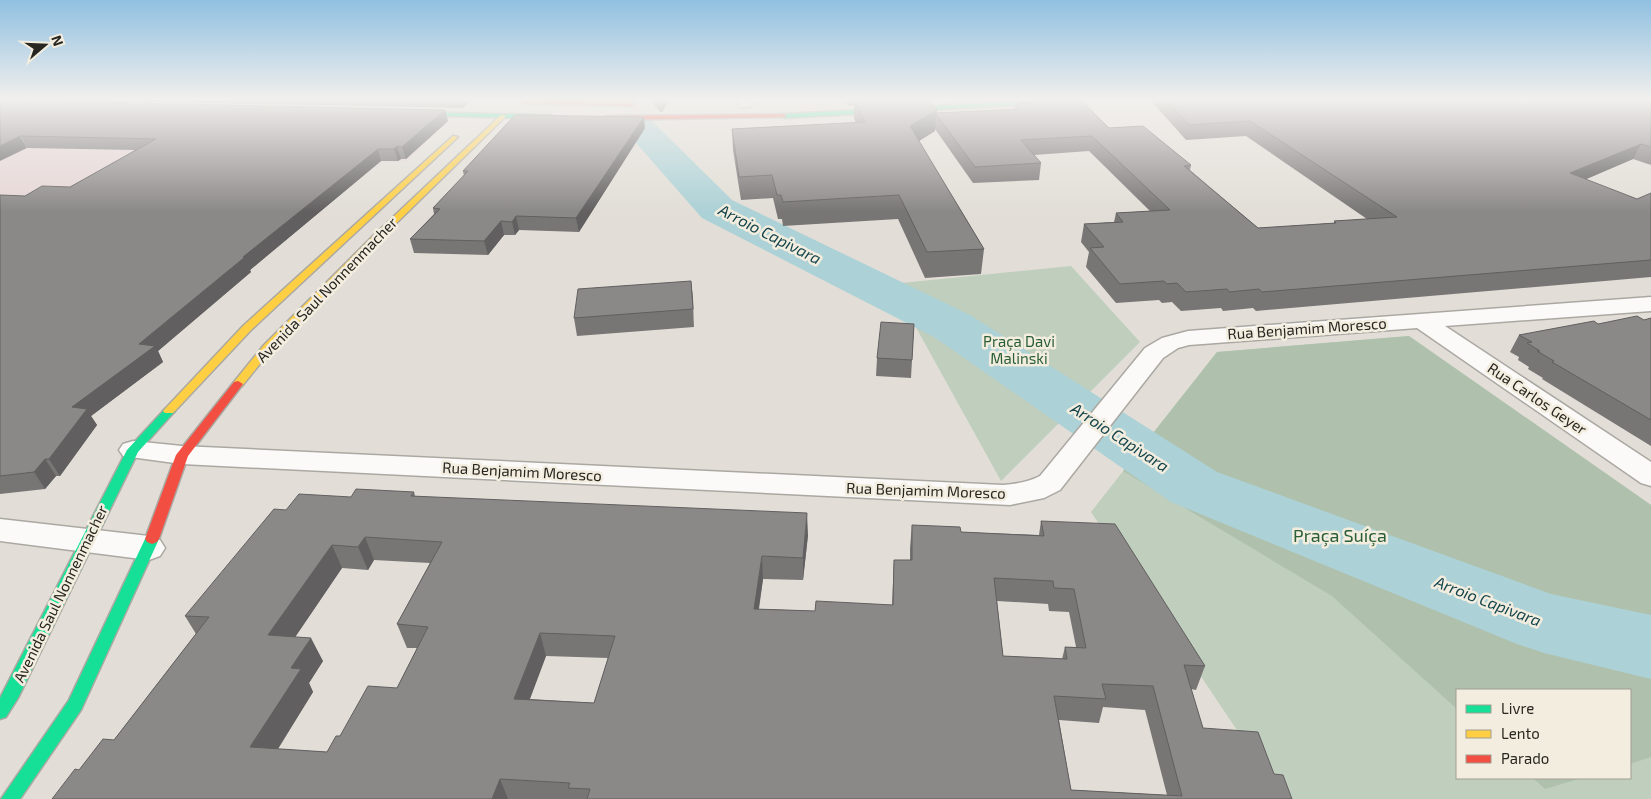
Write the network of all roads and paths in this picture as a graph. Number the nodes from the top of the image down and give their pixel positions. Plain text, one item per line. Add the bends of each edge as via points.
1 (454, 137) edge
2 (481, 137) edge
3 (413, 176) junction
4 (440, 176) junction
5 (389, 198) junction
6 (417, 199) junction
7 (1651, 304) edge
8 (1422, 322) junction
9 (133, 450) junction
10 (182, 455) junction
11 (1651, 476) edge
12 (0, 530) edge
13 (87, 542) junction
14 (149, 548) junction
15 (0, 712) edge
16 (10, 799) edge

1 - 3 street, Avenida Saul Nonnenmacher
2 - 4 street, Avenida Saul Nonnenmacher
3 - 4 street
3 - 5 street, Avenida Saul Nonnenmacher
4 - 6 street, Avenida Saul Nonnenmacher
5 - 6 street
5 - 9 street, Avenida Saul Nonnenmacher via 247,328
6 - 10 street, Avenida Saul Nonnenmacher via 268,347
7 - 8 street, Rua Benjamim Moresco
8 - 10 street, Rua Benjamim Moresco via 1211,335 1170,344 1154,352 1050,483 1022,494
8 - 11 street, Rua Carlos Geyer
9 - 10 street, Rua Benjamim Moresco
9 - 13 street, Avenida Saul Nonnenmacher
10 - 14 street, Avenida Saul Nonnenmacher
12 - 13 street
13 - 14 street
13 - 15 street, Avenida Saul Nonnenmacher
14 - 16 street, Avenida Saul Nonnenmacher via 75,705

